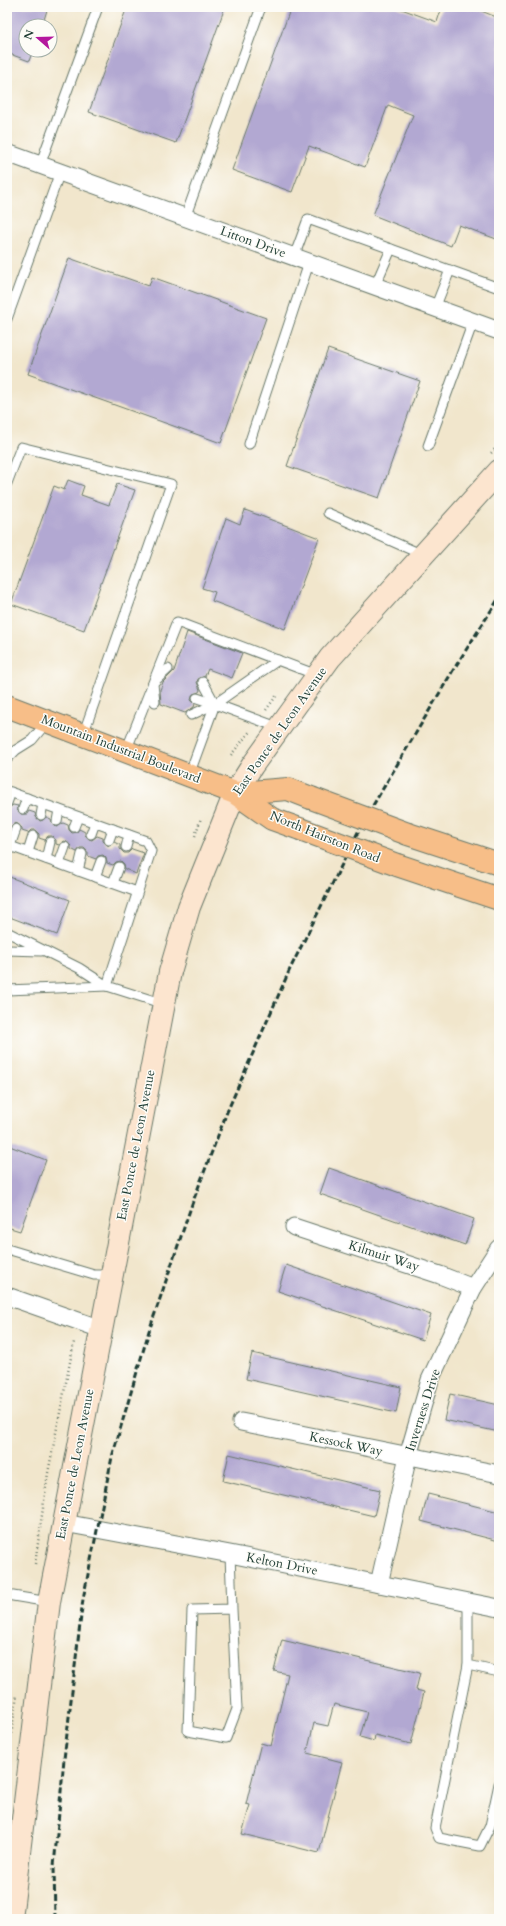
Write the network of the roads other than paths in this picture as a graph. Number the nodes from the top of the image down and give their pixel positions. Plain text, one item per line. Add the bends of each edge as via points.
1 (98, 7) edge
2 (261, 7) edge
3 (7, 153) edge
4 (40, 165) junction
5 (60, 172) junction
6 (185, 218) junction
7 (391, 249) junction
8 (301, 260) junction
9 (450, 270) junction
10 (375, 286) junction
11 (499, 288) edge
12 (435, 308) junction
13 (7, 319) edge
14 (473, 322) junction
15 (499, 331) edge
16 (248, 444) dead end
17 (428, 446) dead end
18 (499, 471) edge
19 (7, 483) edge
20 (328, 513) dead end
21 (423, 556) junction
22 (278, 660) junction
23 (168, 669) dead end
24 (318, 675) junction
25 (203, 682) dead end
26 (157, 685) junction
27 (197, 698) dead end
28 (155, 702) dead end
29 (215, 704) junction
30 (7, 706) edge
31 (191, 715) dead end
32 (48, 721) junction
33 (280, 728) junction
34 (83, 735) junction
35 (126, 751) junction
36 (7, 759) edge
37 (188, 775) junction
38 (9, 791) edge
39 (235, 793) junction
40 (27, 798) junction
41 (8, 803) edge
42 (43, 804) junction
43 (23, 809) dead end
44 (59, 810) junction
45 (41, 815) dead end
46 (78, 817) junction
47 (57, 821) dead end
48 (95, 823) junction
49 (74, 828) dead end
50 (16, 829) dead end
51 (113, 829) junction
52 (91, 834) dead end
53 (129, 835) junction
54 (33, 836) dead end
55 (109, 840) dead end
56 (50, 842) dead end
57 (9, 845) edge
58 (126, 847) dead end
59 (66, 848) dead end
60 (28, 852) junction
61 (82, 854) dead end
62 (46, 859) junction
63 (102, 861) dead end
64 (59, 864) junction
65 (499, 864) edge
66 (119, 867) dead end
67 (78, 870) junction
68 (95, 877) junction
69 (114, 883) junction
70 (137, 892) junction
71 (499, 898) edge
72 (7, 932) edge
73 (7, 950) edge
74 (45, 951) junction
75 (107, 986) junction
76 (7, 990) edge
77 (164, 1004) junction
78 (294, 1226) dead end
79 (499, 1248) edge
80 (7, 1249) edge
81 (111, 1276) junction
82 (473, 1288) junction
83 (7, 1296) edge
84 (101, 1329) junction
85 (241, 1422) dead end
86 (408, 1456) junction
87 (499, 1474) edge
88 (64, 1522) junction
89 (230, 1554) junction
90 (379, 1584) junction
91 (7, 1595) edge
92 (468, 1601) junction
93 (49, 1602) junction
94 (499, 1608) edge
95 (232, 1609) junction
96 (468, 1665) junction
97 (499, 1672) edge
98 (499, 1784) edge
99 (11, 1919) edge

1 - 4 lane
2 - 6 lane
3 - 4 street, Litton Drive
4 - 5 street, Litton Drive
5 - 6 street, Litton Drive
5 - 13 lane
6 - 8 street, Litton Drive
7 - 8 lane via 308,219
7 - 9 lane
7 - 10 lane
8 - 10 street, Litton Drive
8 - 16 lane
9 - 11 lane
9 - 12 lane
10 - 12 street, Litton Drive
12 - 14 street, Litton Drive
14 - 15 street, Litton Drive
14 - 17 lane
18 - 21 main road, East Ponce de Leon Avenue
19 - 34 lane via 21,447 171,484
20 - 21 lane
21 - 24 main road, East Ponce de Leon Avenue via 330,658
22 - 24 lane
22 - 26 lane via 177,622
22 - 29 lane
23 - 26 lane
24 - 33 main road, East Ponce de Leon Avenue
25 - 29 lane
26 - 28 lane
26 - 35 lane
27 - 29 lane
29 - 31 lane
29 - 33 lane
29 - 37 lane
30 - 32 main road, Mountain Industrial Boulevard
32 - 34 main road, Mountain Industrial Boulevard
32 - 36 lane via 32,740
33 - 39 main road, East Ponce de Leon Avenue
34 - 35 main road, Mountain Industrial Boulevard
35 - 37 main road, Mountain Industrial Boulevard
37 - 39 main road, Mountain Industrial Boulevard
38 - 40 lane
38 - 41 lane
39 - 65 main road, North Hairston Road, bridge via 288,789 408,834
39 - 71 main road, North Hairston Road, bridge via 272,819 465,889
39 - 77 main road, East Ponce de Leon Avenue via 189,907 170,972
40 - 42 lane
40 - 43 lane
42 - 44 lane
42 - 45 lane
44 - 46 lane
44 - 47 lane
46 - 48 lane
46 - 49 lane
48 - 51 lane
48 - 52 lane
50 - 57 lane
51 - 53 lane
51 - 55 lane
53 - 58 lane
53 - 70 lane via 146,841 151,851
54 - 60 lane
56 - 62 lane
57 - 60 lane
59 - 64 lane
60 - 62 lane
61 - 67 lane
62 - 64 lane
63 - 68 lane
64 - 67 lane
66 - 69 lane
67 - 68 lane
68 - 69 lane
69 - 70 lane
70 - 75 lane
72 - 74 lane
73 - 74 lane
74 - 75 lane
75 - 76 lane
75 - 77 lane
77 - 81 main road, East Ponce de Leon Avenue
78 - 82 street, Kilmuir Way via 440,1274
79 - 82 street, Inverness Drive
80 - 81 lane via 94,1275
81 - 84 main road, East Ponce de Leon Avenue
82 - 86 street, Inverness Drive via 430,1380
83 - 84 street
84 - 88 main road, East Ponce de Leon Avenue
85 - 86 street, Kessock Way
86 - 87 street, Kessock Way
86 - 90 street, Inverness Drive
88 - 89 street, Kelton Drive
88 - 93 main road, East Ponce de Leon Avenue
89 - 90 street, Kelton Drive
89 - 95 lane
90 - 92 street, Kelton Drive
91 - 93 lane
92 - 94 street, Kelton Drive
92 - 96 lane
93 - 99 main road, East Ponce de Leon Avenue
95 - 95 lane via 192,1610 188,1731 226,1738 237,1709
96 - 97 lane
96 - 98 lane via 435,1828 439,1838 480,1846 490,1826

